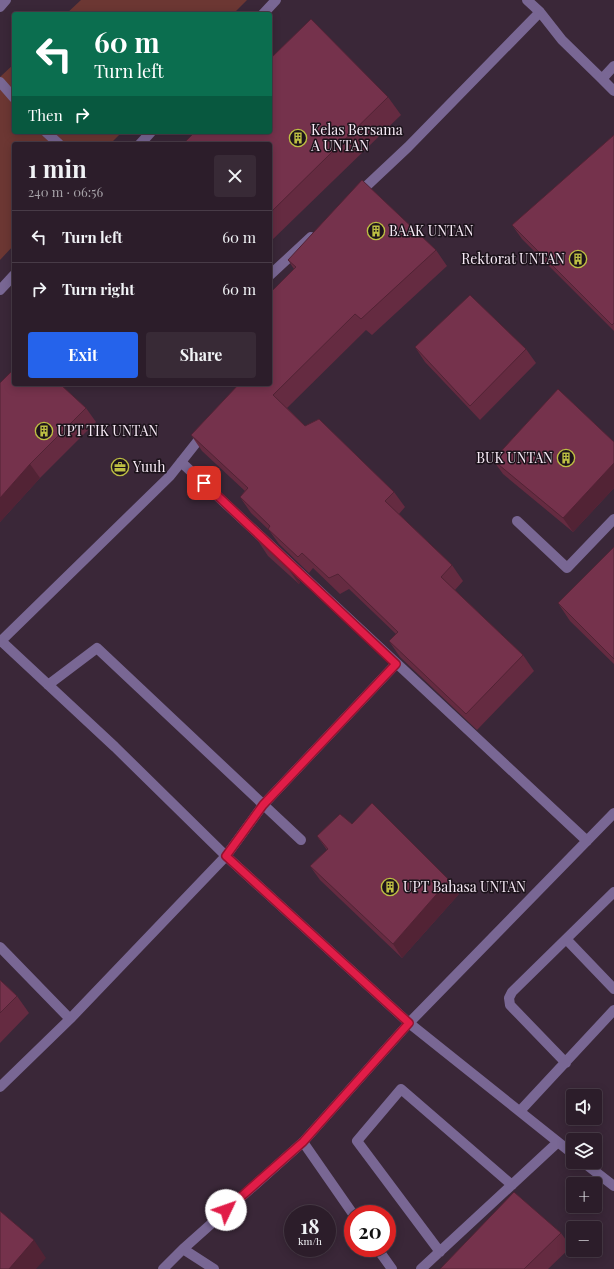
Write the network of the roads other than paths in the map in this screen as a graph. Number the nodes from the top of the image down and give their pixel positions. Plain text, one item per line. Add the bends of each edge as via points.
1 (6, 0) edge
2 (276, 0) edge
3 (527, 0) edge
4 (0, 7) edge
5 (265, 12) edge
6 (540, 12) junction
7 (614, 66) edge
8 (602, 79) junction
9 (0, 82) edge
10 (614, 91) edge
11 (12, 96) edge
12 (48, 134) edge
13 (149, 134) edge
14 (57, 142) edge
15 (142, 142) edge
16 (351, 200) edge
17 (316, 232) edge
18 (272, 273) edge
19 (12, 277) edge
20 (0, 290) edge
21 (209, 426) edge
22 (181, 462) junction
23 (614, 520) edge
24 (517, 521) dead end
25 (0, 641) edge
26 (396, 664) junction
27 (48, 685) junction
28 (263, 805) junction
29 (614, 813) edge
30 (301, 840) dead end
31 (587, 841) junction
32 (226, 856) junction
33 (614, 892) edge
34 (566, 940) junction
35 (0, 947) edge
36 (614, 989) edge
37 (614, 1010) edge
38 (70, 1019) junction
39 (409, 1023) junction
40 (566, 1063) junction
41 (0, 1087) edge
42 (520, 1111) junction
43 (303, 1142) junction
44 (558, 1142) junction
45 (566, 1148) edge
46 (592, 1169) edge
47 (512, 1185) junction
48 (614, 1186) edge
49 (347, 1205) edge
50 (183, 1249) junction
51 (440, 1252) junction
52 (383, 1257) edge
53 (163, 1269) edge
54 (214, 1269) edge
55 (392, 1269) edge
56 (421, 1269) edge

1 - 4 lane
2 - 5 lane
3 - 6 lane
6 - 8 lane via 562,40
6 - 16 lane via 408,147
7 - 8 lane
8 - 10 lane
9 - 11 lane
12 - 14 lane
13 - 15 lane
17 - 18 lane
19 - 20 lane
21 - 22 lane
22 - 25 lane via 170,476
22 - 26 lane
23 - 24 lane via 568,568
25 - 27 lane
26 - 28 lane
26 - 31 lane
27 - 28 lane via 97,648
27 - 32 lane
28 - 30 lane
28 - 32 lane
29 - 31 lane
31 - 39 lane
32 - 38 lane
32 - 39 lane
33 - 34 lane
34 - 36 lane
34 - 40 lane via 512,992 509,998 510,1005
35 - 38 lane
37 - 40 lane
38 - 41 lane
39 - 42 lane
39 - 43 lane
40 - 42 lane
42 - 44 lane
43 - 49 lane
43 - 50 lane
44 - 45 lane
44 - 47 lane
46 - 48 lane
47 - 51 lane
47 - 51 lane via 401,1088 357,1141
50 - 53 lane
50 - 54 lane
51 - 56 lane
52 - 55 lane

